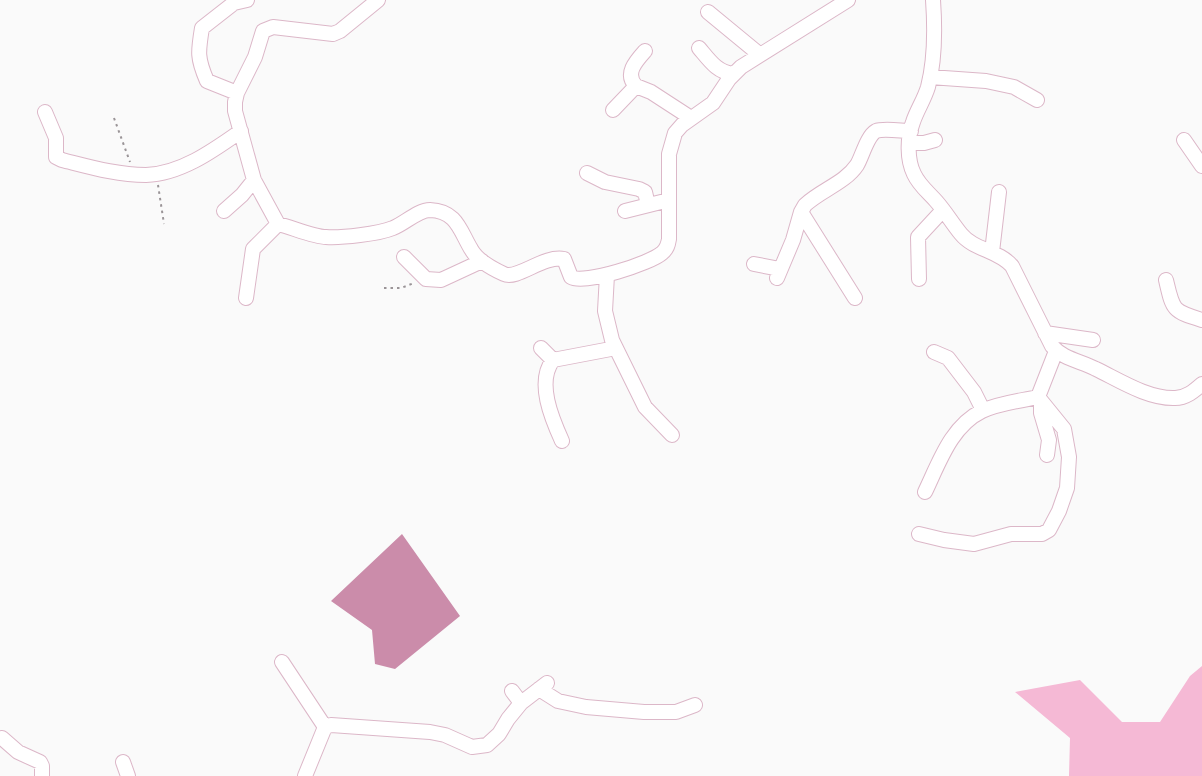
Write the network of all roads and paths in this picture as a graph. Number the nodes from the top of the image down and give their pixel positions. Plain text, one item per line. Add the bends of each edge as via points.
1 (247, 0) edge
2 (378, 0) edge
3 (848, 0) edge
4 (933, 0) edge
5 (708, 12) dead end
6 (699, 48) dead end
7 (645, 50) dead end
8 (759, 54) junction
9 (733, 74) junction
10 (930, 77) junction
11 (636, 86) junction
12 (237, 93) junction
13 (1037, 100) dead end
14 (614, 110) dead end
15 (44, 112) dead end
16 (114, 118) dead end
17 (691, 118) junction
18 (241, 131) junction
19 (910, 137) junction
20 (935, 140) dead end
21 (1184, 140) dead end
22 (1202, 166) edge
23 (156, 173) junction
24 (587, 173) dead end
25 (134, 174) junction
26 (254, 180) junction
27 (999, 192) dead end
28 (669, 200) junction
29 (648, 205) junction
30 (943, 210) junction
31 (224, 211) dead end
32 (624, 211) dead end
33 (801, 212) junction
34 (164, 224) dead end
35 (278, 224) junction
36 (992, 252) junction
37 (404, 257) dead end
38 (482, 261) junction
39 (754, 264) dead end
40 (606, 275) junction
41 (426, 279) junction
42 (919, 279) dead end
43 (1166, 280) dead end
44 (384, 288) dead end
45 (246, 298) dead end
46 (855, 298) dead end
47 (1202, 320) edge
48 (1045, 333) junction
49 (1093, 340) dead end
50 (541, 348) dead end
51 (616, 348) junction
52 (1056, 351) junction
53 (934, 352) dead end
54 (553, 360) junction
55 (1202, 384) edge
56 (1040, 399) junction
57 (983, 410) junction
58 (672, 435) dead end
59 (562, 441) dead end
60 (1047, 455) dead end
61 (925, 492) dead end
62 (919, 534) dead end
63 (282, 662) dead end
64 (512, 691) dead end
65 (521, 703) junction
66 (695, 705) dead end
67 (325, 727) junction
68 (2, 738) dead end
69 (123, 762) dead end
70 (42, 776) edge
71 (128, 776) edge
72 (305, 776) edge

1 - 12 street via 234,3 202,28 198,50 199,63 207,81
2 - 12 street via 340,32 333,34 268,28 261,36
3 - 8 street
4 - 10 street
5 - 8 street
6 - 9 street via 716,68
7 - 11 street via 630,73
8 - 9 street
9 - 17 street via 713,103
10 - 13 street via 986,81 1014,87
10 - 19 street
11 - 14 street
11 - 17 street
12 - 18 street via 234,102
15 - 25 street via 56,138 56,157 115,173
16 - 25 path
17 - 28 street via 675,133 671,144
18 - 23 street via 209,153 174,169
18 - 26 street
19 - 20 street via 924,143
19 - 30 street via 910,163 914,174
19 - 33 street via 880,130 874,132 851,172 810,200
21 - 22 street
23 - 25 street
23 - 34 path
24 - 29 street via 605,182 645,192
26 - 31 street
26 - 35 street
27 - 36 street
28 - 29 street
28 - 40 street via 669,239 664,252
29 - 32 street
30 - 36 street via 970,242
30 - 42 street via 918,237
33 - 39 street via 778,273
33 - 46 street
35 - 38 street via 324,238 383,232 428,210 444,212 461,228 471,250
35 - 45 street via 253,249
36 - 48 street via 1012,266
37 - 41 street
38 - 40 street via 506,275 519,274 537,263 559,258 564,259 575,280
38 - 41 street via 441,280
40 - 51 street via 605,311
41 - 44 path via 401,288
43 - 47 street via 1176,310
48 - 49 street
48 - 52 street
50 - 54 street
51 - 54 street
51 - 58 street via 645,407
52 - 55 street via 1126,385 1167,398 1184,397
52 - 56 street
53 - 57 street via 948,358 974,392
54 - 59 street via 547,367 546,390 549,411
56 - 57 street
56 - 60 street via 1049,440
56 - 62 street via 1064,429 1069,457 1067,488 1049,530 1042,534 1011,534 974,544
57 - 61 street via 958,428
63 - 67 street
64 - 65 street
65 - 66 street via 543,686 558,701 586,708 676,712
65 - 67 street via 487,745 472,747 430,732
67 - 72 street
68 - 70 street via 18,752 40,762
69 - 71 street

